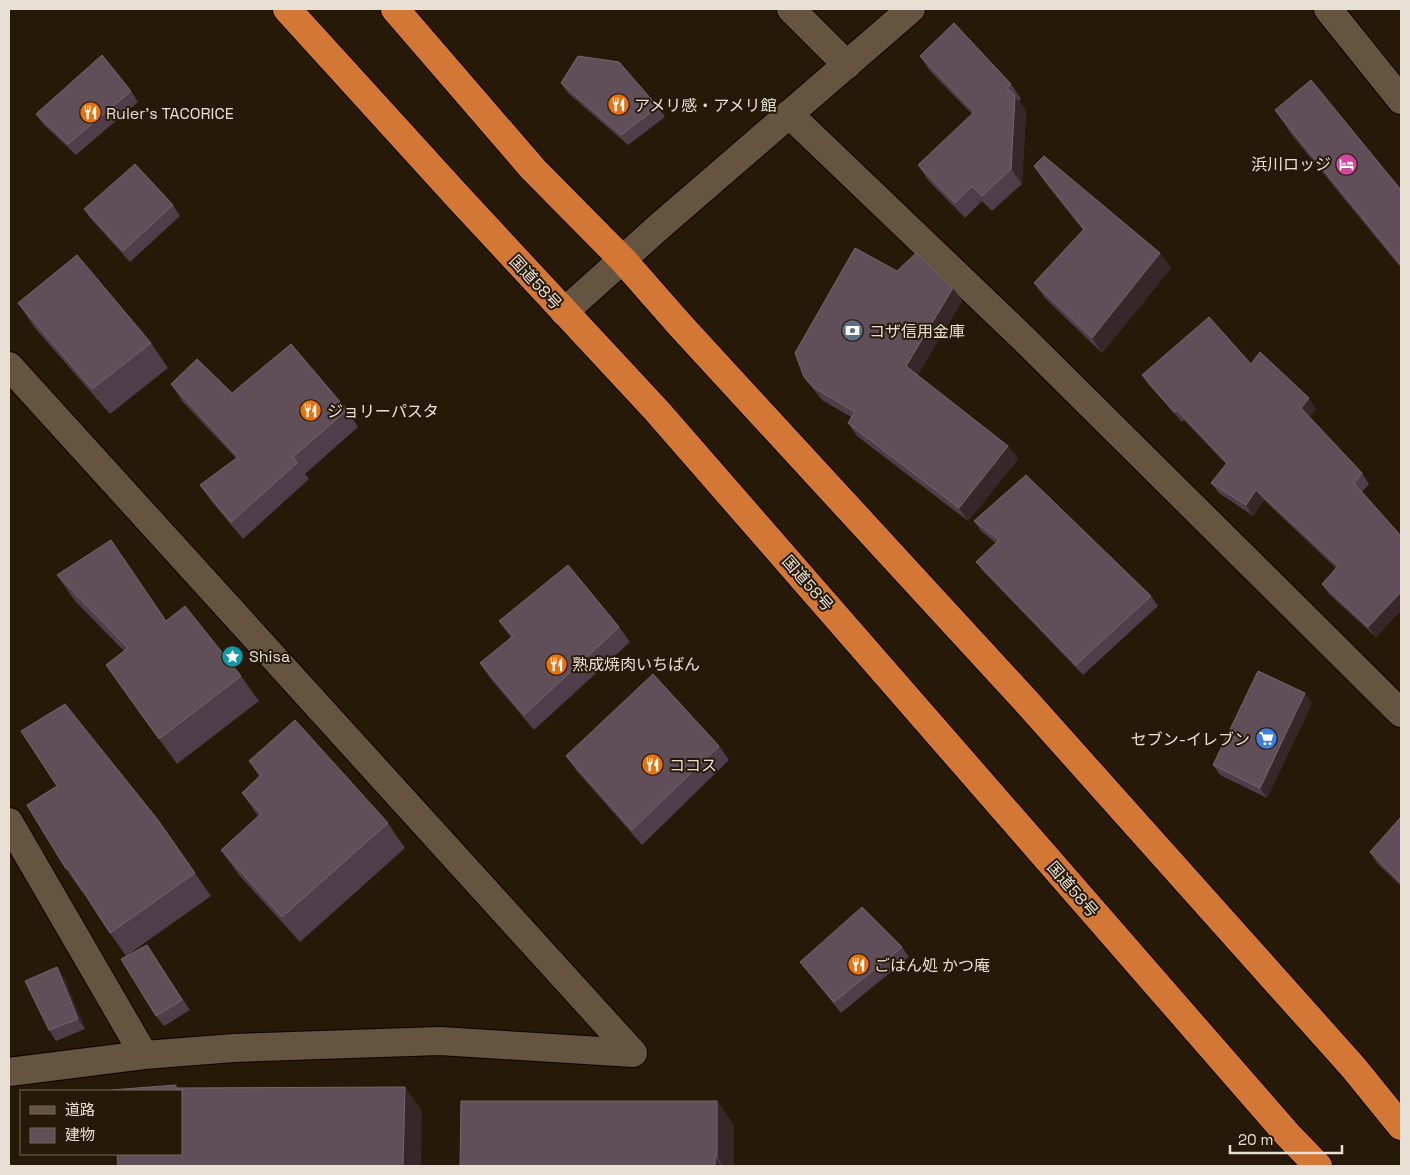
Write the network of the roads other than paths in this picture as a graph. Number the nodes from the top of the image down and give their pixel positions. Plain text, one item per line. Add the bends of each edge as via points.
1 (287, 9) edge
2 (395, 9) edge
3 (791, 9) edge
4 (912, 9) edge
5 (1328, 9) edge
6 (847, 64) junction
7 (1401, 100) edge
8 (789, 114) junction
9 (623, 260) junction
10 (564, 312) junction
11 (9, 366) edge
12 (1401, 713) edge
13 (9, 822) edge
14 (144, 1055) junction
15 (9, 1072) edge
16 (1401, 1126) edge
17 (1318, 1166) edge

1 - 10 highway, 国道58号
2 - 9 highway via 533,169
3 - 6 street
4 - 6 street
5 - 7 street
6 - 8 street
8 - 9 street
8 - 12 street via 1026,342
9 - 10 street
9 - 16 highway via 1025,700
10 - 17 highway, 国道58号 via 657,411
11 - 14 street via 633,1053 440,1041 234,1048
13 - 14 street
14 - 15 street

